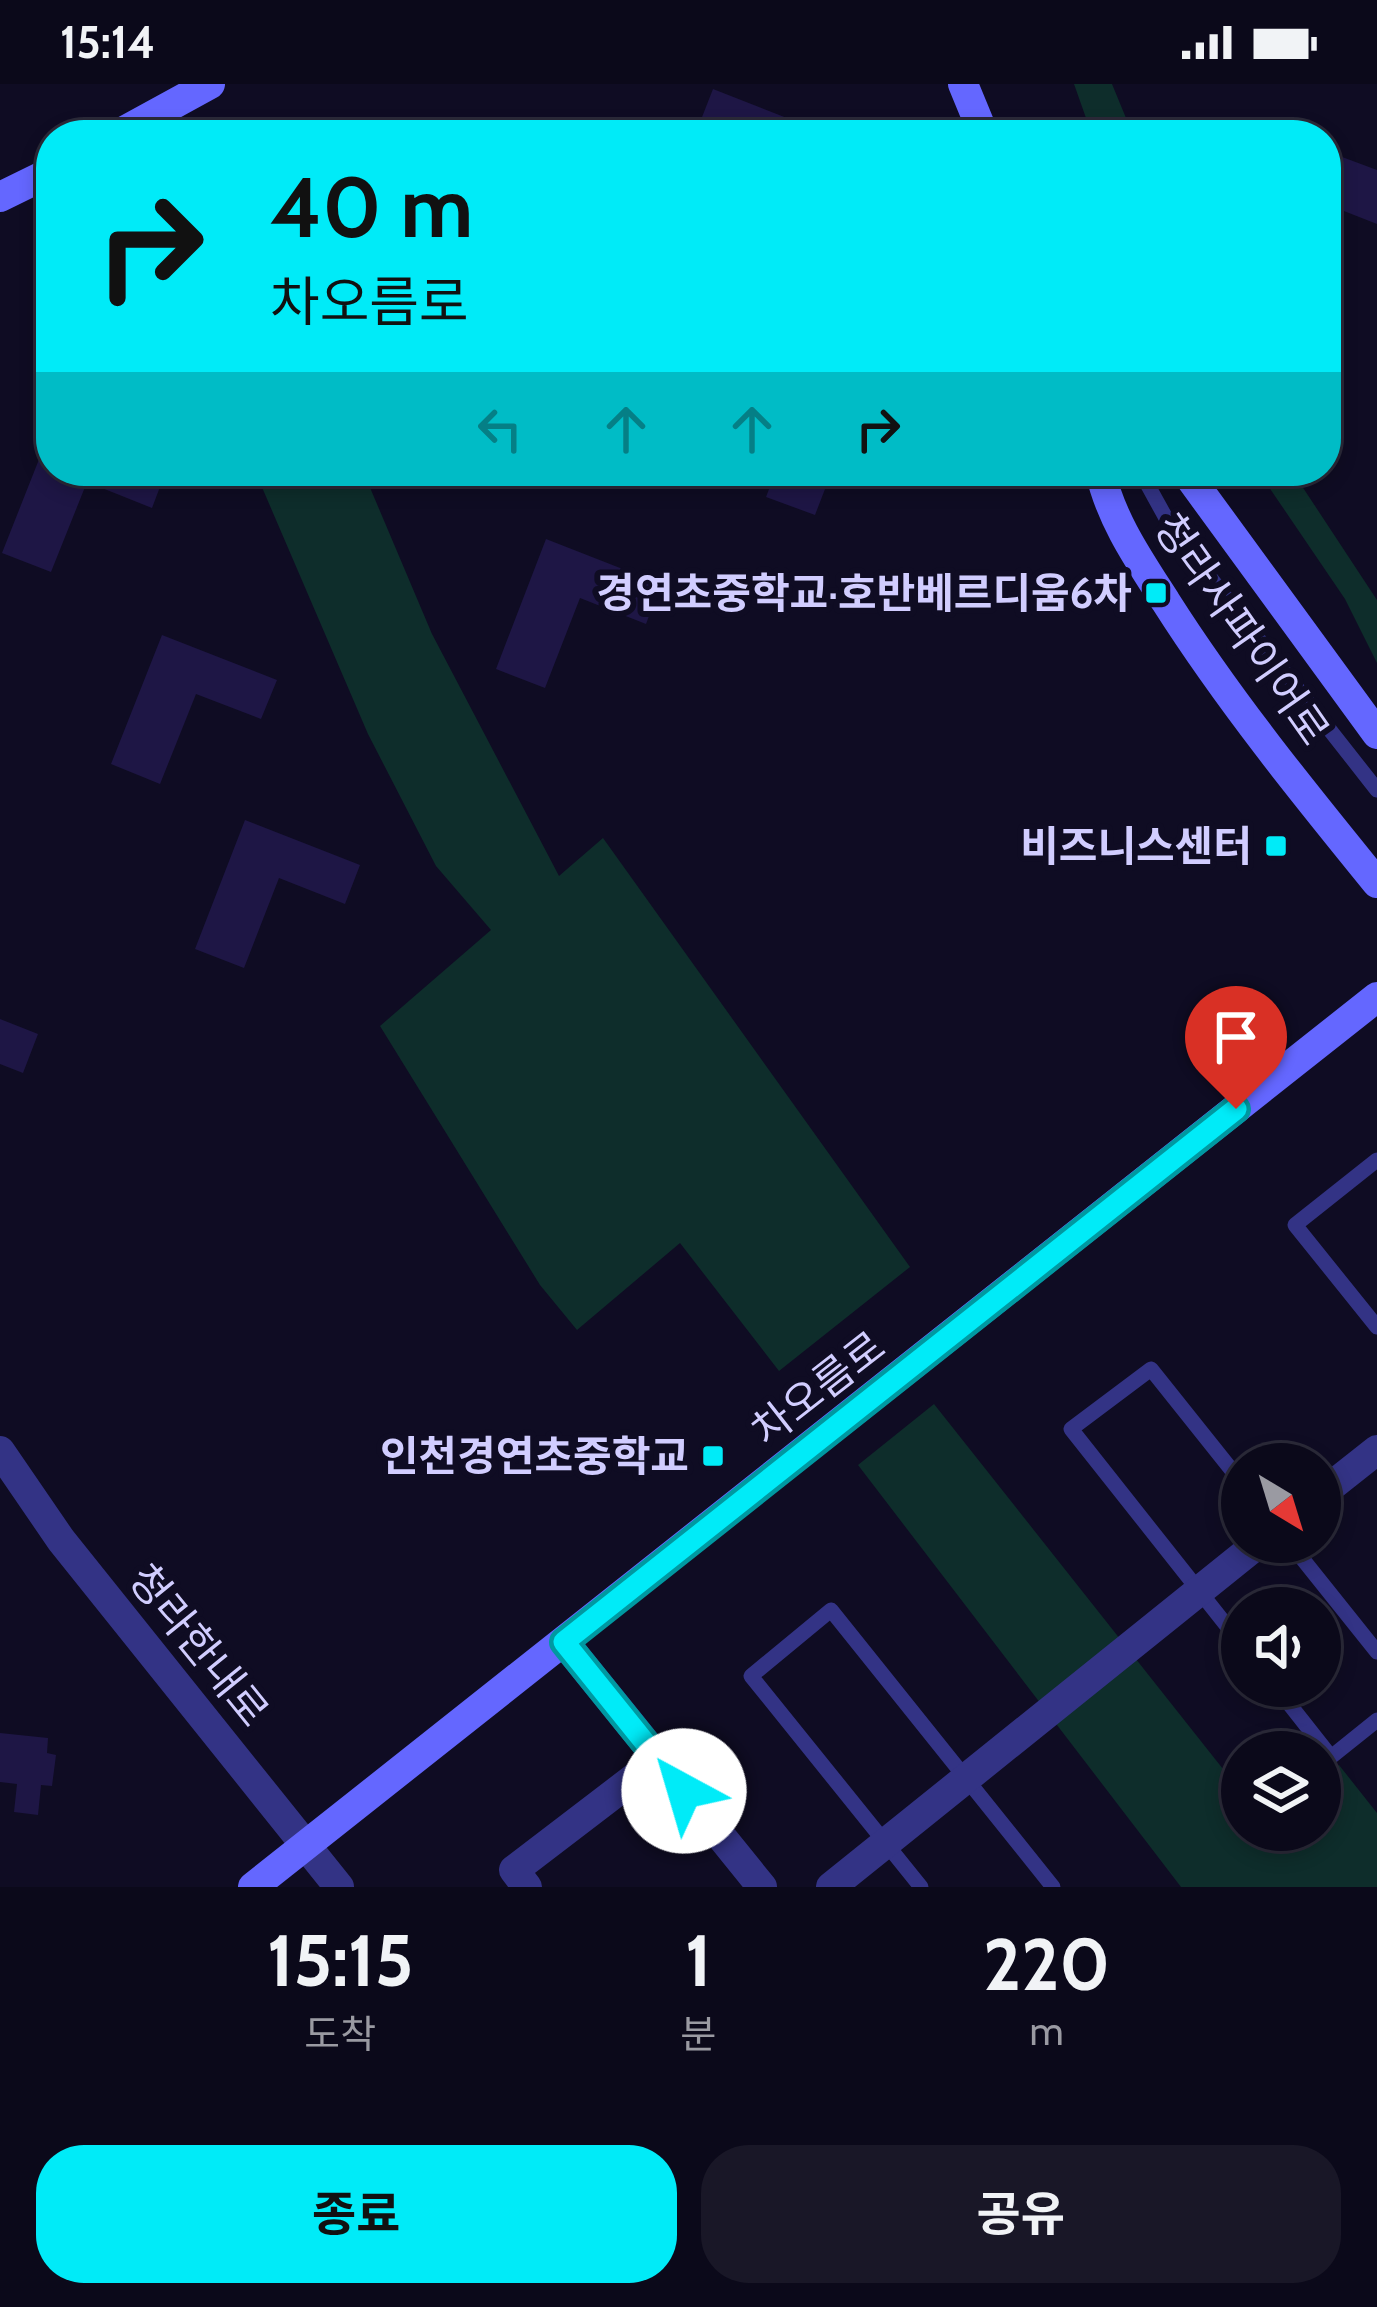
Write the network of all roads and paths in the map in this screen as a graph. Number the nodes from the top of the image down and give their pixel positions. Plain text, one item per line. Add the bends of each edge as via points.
1 (210, 84) edge
2 (963, 84) edge
3 (144, 120) edge
4 (978, 120) edge
5 (36, 179) edge
6 (36, 182) edge
7 (0, 197) edge
8 (0, 212) edge
9 (1104, 486) edge
10 (1148, 486) edge
11 (1196, 486) edge
12 (1377, 734) edge
13 (1377, 790) edge
14 (1377, 883) edge
15 (1377, 997) edge
16 (1377, 1160) edge
17 (1377, 1327) edge
18 (1377, 1450) edge
19 (0, 1451) edge
20 (1221, 1457) edge
21 (1341, 1478) edge
22 (1233, 1563) edge
23 (1306, 1563) edge
24 (1199, 1590) junction
25 (1221, 1618) edge
26 (564, 1642) junction
27 (1377, 1652) edge
28 (1292, 1707) edge
29 (1377, 1720) edge
30 (658, 1760) junction
31 (965, 1778) junction
32 (886, 1843) junction
33 (306, 1845) junction
34 (253, 1887) edge
35 (339, 1887) edge
36 (527, 1887) edge
37 (762, 1887) edge
38 (831, 1887) edge
39 (921, 1887) edge
40 (1052, 1887) edge

1 - 3 street
2 - 4 street
5 - 7 street
6 - 8 street
9 - 14 street, 청라사파이어로 via 1134,553 1226,692
10 - 13 lane via 1172,529
11 - 12 street
15 - 26 street, 차오름로
16 - 17 lane via 1295,1225
18 - 21 street
19 - 33 street, 청라한내로
20 - 24 lane via 1150,1369 1071,1429
22 - 24 street
23 - 27 lane
24 - 25 lane
24 - 31 street
26 - 30 street
26 - 33 street, 차오름로
28 - 29 lane via 1331,1757
30 - 36 street via 514,1870
30 - 37 street
31 - 32 street
31 - 32 lane via 832,1610 752,1676
31 - 40 lane
32 - 38 street
32 - 39 lane
33 - 34 street, 차오름로
33 - 35 street, 청라한내로

